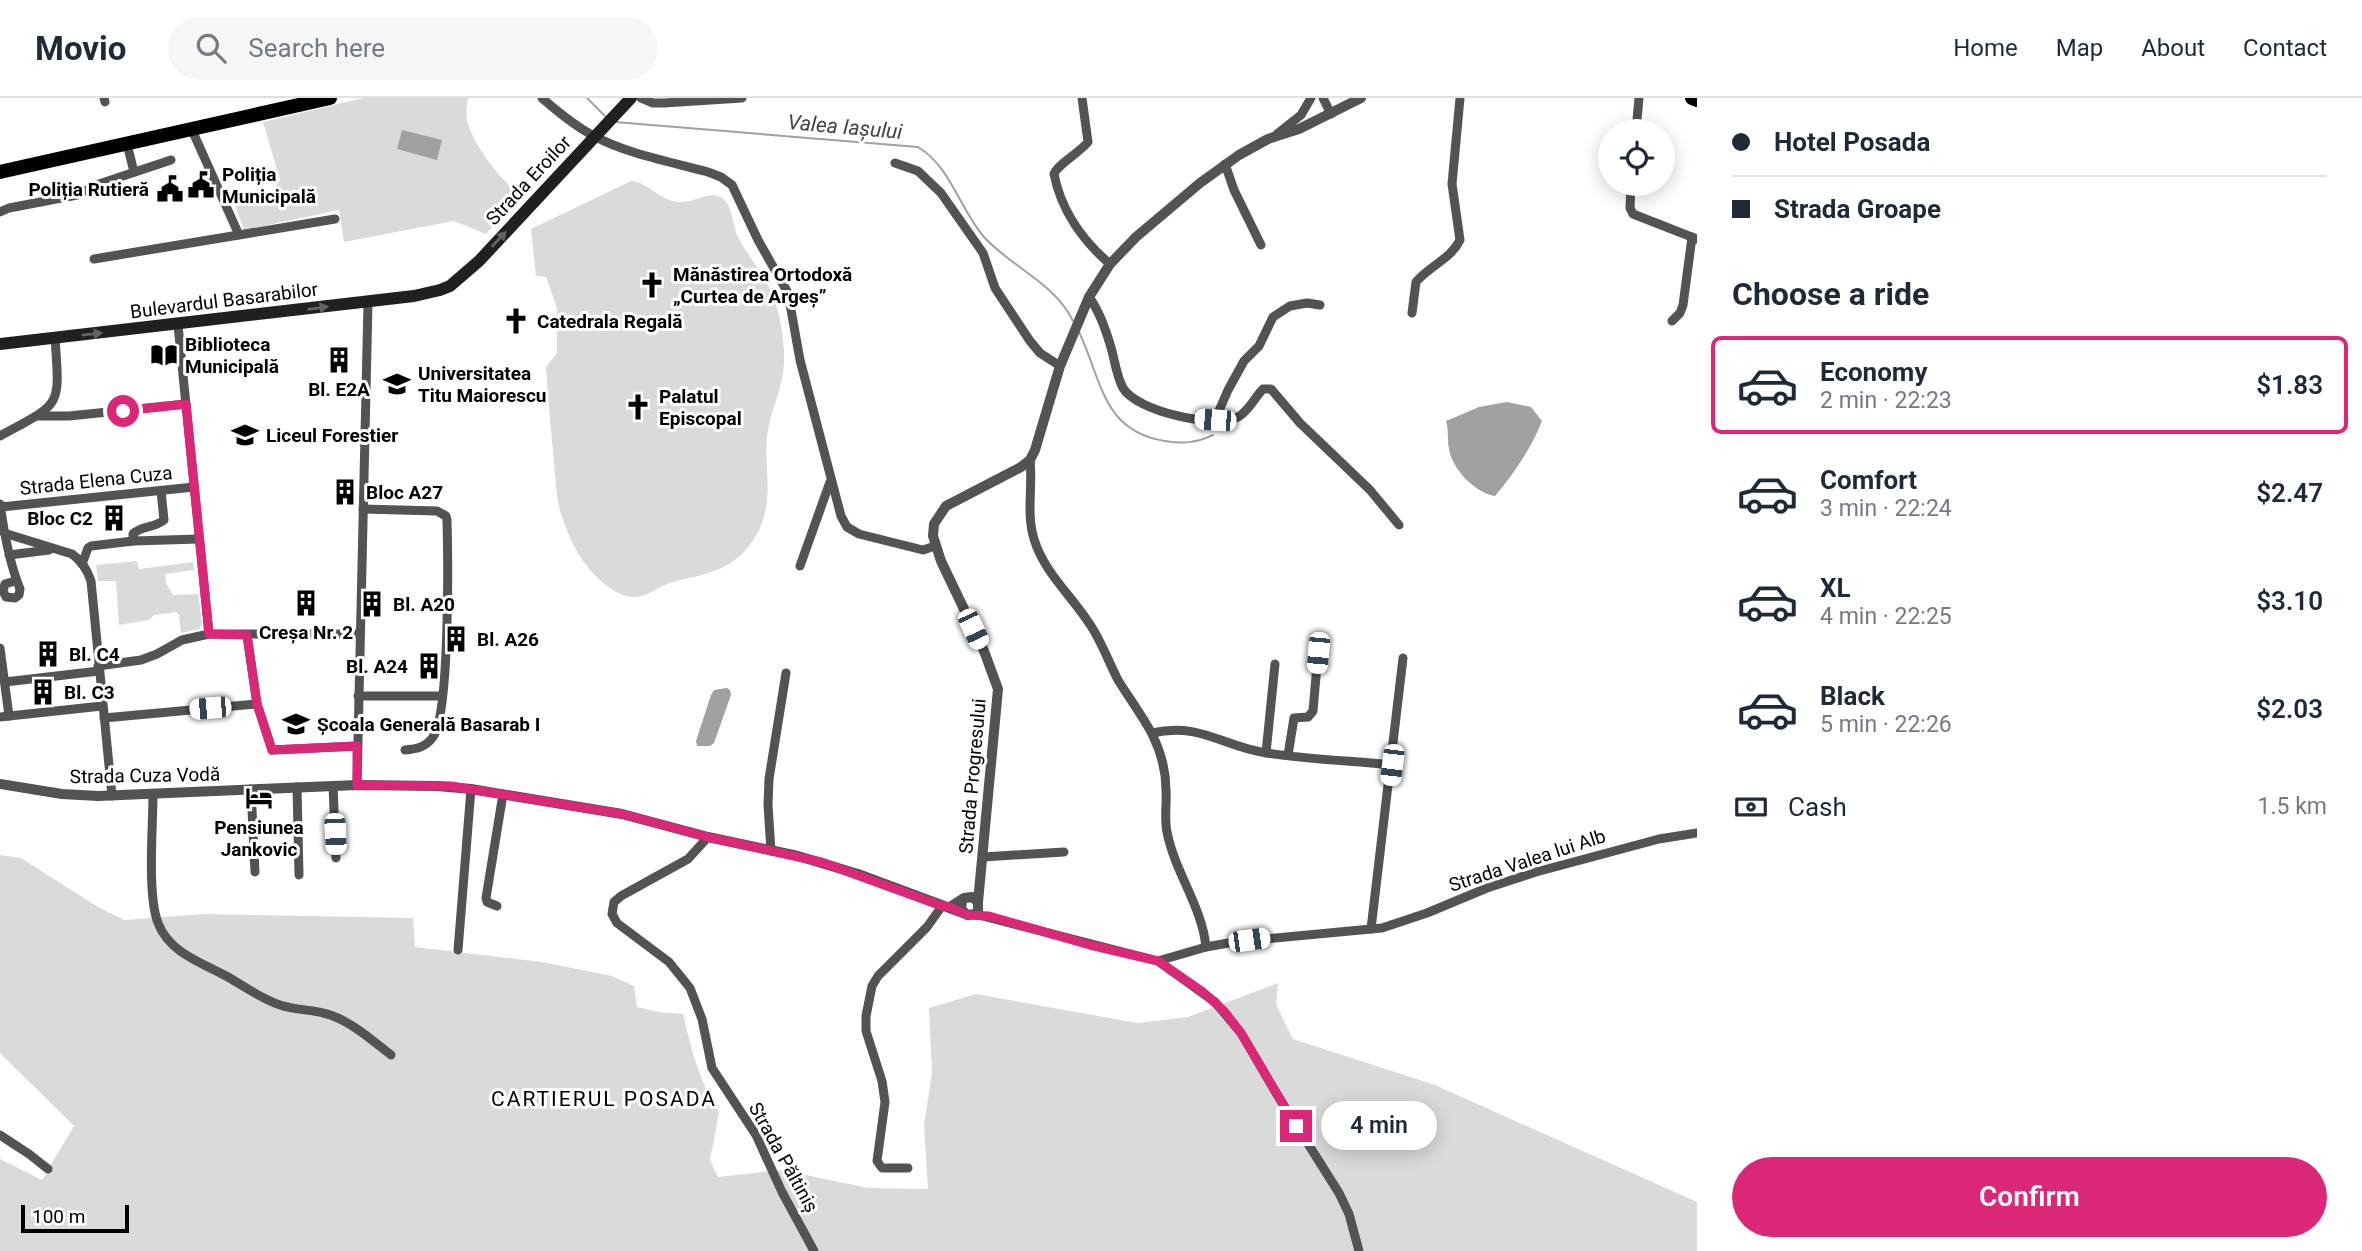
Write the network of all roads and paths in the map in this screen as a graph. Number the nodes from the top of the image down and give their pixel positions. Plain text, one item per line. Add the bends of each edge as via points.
1 (330, 98) edge
2 (542, 98) edge
3 (641, 98) edge
4 (742, 98) edge
5 (1082, 98) edge
6 (1311, 98) edge
7 (1323, 98) edge
8 (1361, 98) edge
9 (1460, 98) edge
10 (1639, 98) edge
11 (1692, 98) edge
12 (1697, 100) edge
13 (628, 101) edge
14 (1331, 114) junction
15 (1637, 119) edge
16 (192, 130) junction
17 (598, 133) junction
18 (1268, 139) junction
19 (127, 144) junction
20 (171, 160) dead end
21 (895, 163) dead end
22 (1225, 164) junction
23 (134, 172) junction
24 (2, 173) edge
25 (1630, 196) edge
26 (0, 212) edge
27 (335, 219) dead end
28 (239, 235) junction
29 (1694, 238) edge
30 (1261, 245) dead end
31 (94, 259) dead end
32 (1110, 264) junction
33 (450, 286) joint
34 (1087, 302) junction
35 (368, 303) junction
36 (1321, 305) dead end
37 (1412, 313) dead end
38 (1672, 321) dead end
39 (178, 325) junction
40 (55, 338) junction
41 (0, 344) edge
42 (1060, 366) junction
43 (186, 404) junction
44 (40, 416) junction
45 (1215, 420) junction
46 (0, 436) edge
47 (1030, 460) junction
48 (830, 482) junction
49 (194, 486) junction
50 (162, 491) junction
51 (0, 502) edge
52 (363, 509) junction
53 (1, 513) edge
54 (1399, 524) dead end
55 (4, 533) junction
56 (199, 539) junction
57 (133, 541) junction
58 (935, 546) junction
59 (57, 549) junction
60 (9, 555) junction
61 (82, 564) junction
62 (800, 566) dead end
63 (15, 581) dead end
64 (209, 634) junction
65 (359, 634) junction
66 (247, 635) junction
67 (0, 648) edge
68 (1318, 653) dead end
69 (1403, 658) dead end
70 (1275, 664) dead end
71 (98, 669) junction
72 (786, 673) dead end
73 (5, 682) junction
74 (358, 696) junction
75 (442, 696) junction
76 (257, 704) junction
77 (102, 706) junction
78 (4, 717) edge
79 (104, 718) junction
80 (1152, 733) junction
81 (357, 746) junction
82 (405, 750) dead end
83 (1266, 753) junction
84 (1288, 755) junction
85 (1392, 765) junction
86 (0, 784) edge
87 (357, 785) junction
88 (333, 786) junction
89 (297, 787) junction
90 (251, 789) junction
91 (471, 789) junction
92 (153, 794) junction
93 (503, 794) junction
94 (112, 796) junction
95 (1697, 833) edge
96 (708, 837) junction
97 (771, 850) junction
98 (1064, 852) dead end
99 (983, 856) junction
100 (336, 858) dead end
101 (255, 873) dead end
102 (299, 875) dead end
103 (971, 905) junction
104 (497, 906) dead end
105 (946, 906) junction
106 (1370, 929) junction
107 (1206, 947) junction
108 (458, 950) dead end
109 (1158, 961) junction
110 (391, 1055) dead end
111 (0, 1135) edge
112 (908, 1168) dead end
113 (48, 1169) dead end
114 (814, 1251) edge
115 (1359, 1251) edge

1 - 16 main road
2 - 17 street
3 - 4 street via 664,103
5 - 32 street via 1088,142 1054,174 1075,226
6 - 18 street via 1301,115
7 - 14 street
8 - 14 street
9 - 37 street via 1452,184 1460,240 1444,260 1419,278
10 - 15 street
11 - 12 main road
13 - 17 main road, Strada Eroilor
14 - 18 street
16 - 19 main road
16 - 28 street
33 -> 17 main road, Strada Eroilor
17 - 48 street via 625,149 708,172 732,185 788,293
18 - 22 street
19 - 23 street
19 - 24 main road
20 - 23 street
21 - 42 street via 918,171 941,193 983,253 995,288 1023,330 1040,353
22 - 30 street
22 - 32 street
23 - 26 street via 77,195
25 - 29 street via 1633,214
27 - 28 street
28 - 31 street
29 - 38 street via 1683,305
32 - 34 street
33 - 35 main road, Bulevardul Basarabilor
34 - 42 street
34 - 45 street via 1096,307 1119,381 1132,398 1172,415
39 -> 35 main road, Bulevardul Basarabilor
35 - 52 street
36 - 45 street via 1290,306 1273,317 1259,346 1244,360
40 -> 39 main road, Bulevardul Basarabilor
39 - 43 street
40 - 41 main road, Bulevardul Basarabilor
40 - 44 street via 58,385 54,400
42 - 47 street
43 - 44 street
43 - 49 street
44 - 46 street
45 - 54 street via 1237,417 1263,389 1271,389
47 - 58 street via 946,506 934,524
47 - 80 street via 1030,516 1040,554 1091,626
48 - 58 street via 841,516 853,531 923,550
48 - 62 street
49 - 50 street, Strada Elena Cuza
49 - 56 street
50 - 53 street, Strada Elena Cuza
50 - 57 street via 164,520 135,531
51 - 53 street, Strada Elena Cuza
52 - 65 street
52 - 75 street via 437,511 446,516
53 - 55 street, Strada Elena Cuza
55 - 59 street
55 - 60 street, Strada Elena Cuza
56 - 57 street
56 - 64 street
57 - 61 street via 91,546
58 - 99 street, Strada Progresului via 998,689
59 - 60 street
59 - 61 street
60 - 63 street, Strada Elena Cuza
61 - 71 street via 90,581
64 - 66 street
64 - 71 street via 182,640 141,660
65 - 66 street
65 - 74 street
66 - 76 street
67 - 73 street
68 - 84 street via 1313,711 1308,717 1294,718
69 - 85 street
70 - 83 street
71 - 73 street
71 - 77 street
72 - 97 street via 769,779
73 - 78 street
74 - 75 street
74 - 81 street
75 - 82 street via 433,737 420,748
76 - 79 street
76 - 81 street via 274,751
77 - 78 street
77 - 79 street
79 - 94 street
80 - 83 street via 1189,730
80 - 107 street via 1165,769 1167,834 1200,918
81 - 87 street
83 - 84 street
84 - 85 street
85 - 106 street
86 - 94 street, Strada Cuza Vodă
87 - 88 street, Strada Cuza Vodă
87 - 91 street, Strada Cuza Vodă
88 - 89 street, Strada Cuza Vodă
88 - 100 street
89 - 90 street, Strada Cuza Vodă
89 - 102 street
90 - 92 street, Strada Cuza Vodă
90 - 101 street
91 - 93 street, Strada Cuza Vodă
91 - 108 street
92 - 94 street, Strada Cuza Vodă
92 - 110 street via 153,896 156,915 176,948 267,1000 343,1020
93 - 96 street, Strada Cuza Vodă via 622,814
93 - 104 street via 486,898
95 - 106 street, Strada Valea lui Alb via 1536,872
96 - 97 street, Strada Cuza Vodă
96 - 114 street, Strada Păltiniș via 688,859 621,896 614,902 612,914 617,923 669,962 690,988 712,1068 755,1135
97 - 105 street, Strada Cuza Vodă via 821,862
98 - 99 street
99 - 103 street, Strada Progresului
103 - 105 street
103 - 109 street via 989,916
105 - 112 street via 875,979 866,1016 885,1102 877,1161 882,1168
106 - 107 street
107 - 109 street
109 - 115 street via 1215,1002 1241,1033 1339,1193
111 - 113 street

